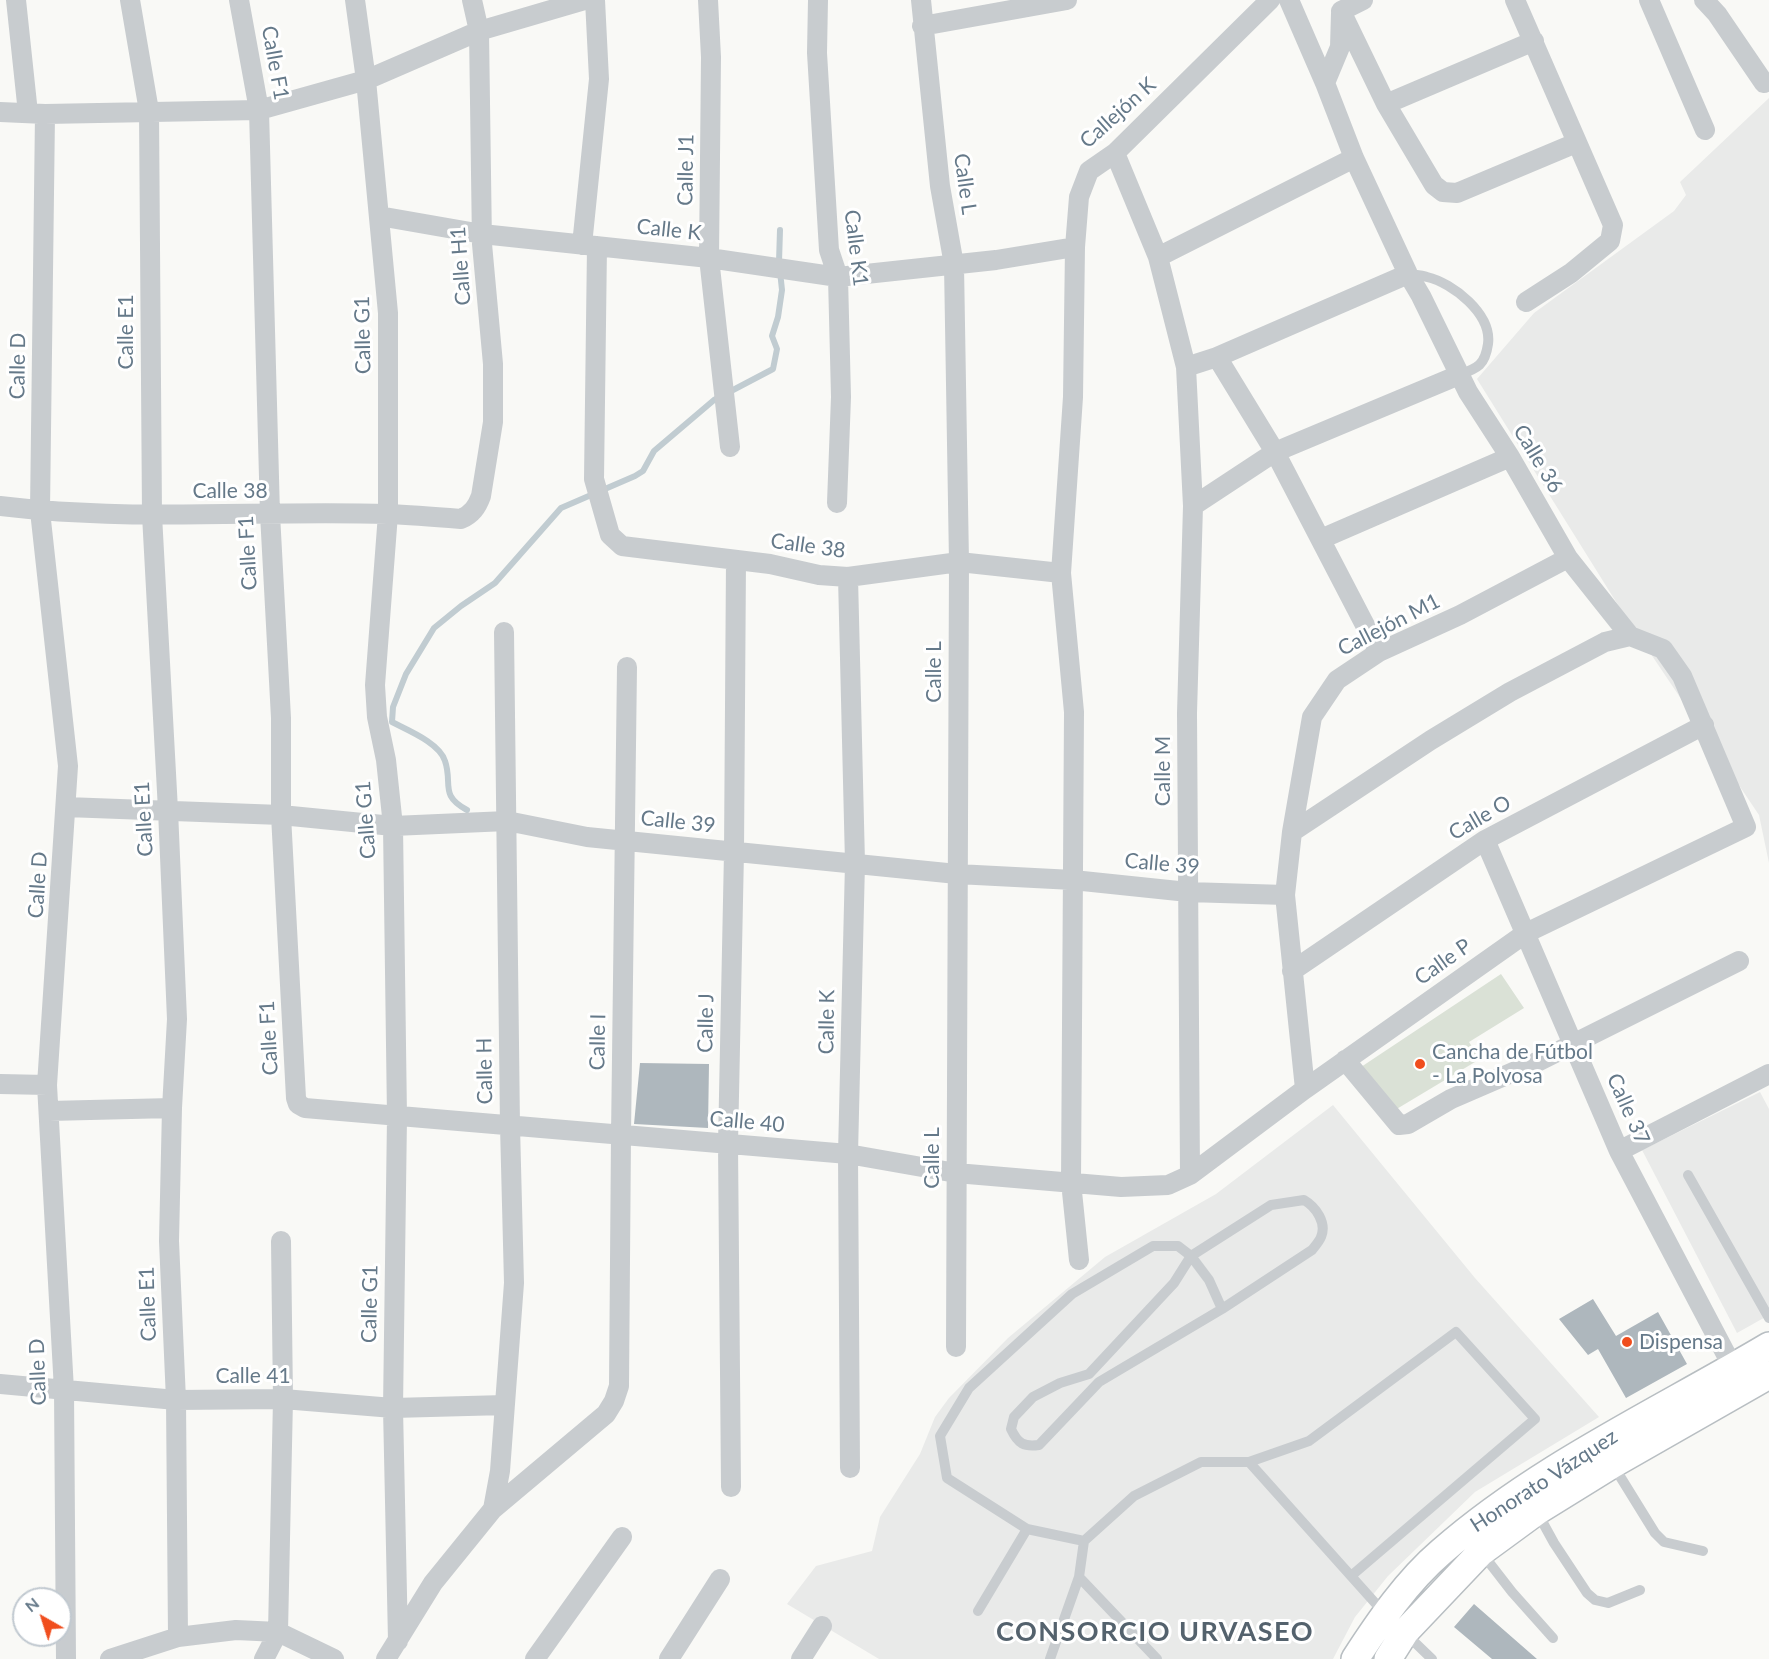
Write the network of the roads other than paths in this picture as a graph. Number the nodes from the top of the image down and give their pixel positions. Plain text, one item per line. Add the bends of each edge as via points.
1 (16, 0) edge
2 (130, 0) edge
3 (239, 0) edge
4 (355, 0) edge
5 (471, 0) edge
6 (585, 0) edge
7 (595, 0) edge
8 (708, 0) edge
9 (818, 0) edge
10 (921, 0) edge
11 (1270, 0) edge
12 (1289, 0) edge
13 (1363, 0) edge
14 (1515, 0) edge
15 (1649, 0) edge
16 (1704, 0) edge
17 (1062, 1) edge
18 (1339, 5) edge
19 (922, 26) junction
20 (479, 31) junction
21 (1534, 41) junction
22 (366, 80) junction
23 (1325, 83) junction
24 (1764, 83) dead end
25 (1386, 104) junction
26 (259, 110) junction
27 (149, 111) junction
28 (0, 112) edge
29 (36, 114) junction
30 (1705, 130) dead end
31 (1576, 144) junction
32 (1115, 153) junction
33 (1354, 158) junction
34 (379, 216) junction
35 (482, 234) junction
36 (590, 245) junction
37 (1075, 247) junction
38 (1158, 257) junction
39 (709, 258) junction
40 (954, 265) junction
41 (1408, 274) junction
42 (838, 276) junction
43 (1526, 302) dead end
44 (1217, 357) junction
45 (1186, 367) junction
46 (1459, 375) junction
47 (730, 447) dead end
48 (1275, 452) junction
49 (1510, 457) junction
50 (837, 503) dead end
51 (0, 506) edge
52 (1193, 506) junction
53 (40, 511) junction
54 (270, 514) junction
55 (388, 514) junction
56 (152, 515) junction
57 (461, 519) joint
58 (1321, 539) junction
59 (1568, 558) junction
60 (736, 560) junction
61 (959, 562) junction
62 (1061, 573) junction
63 (848, 577) junction
64 (504, 632) dead end
65 (1630, 636) junction
66 (1379, 652) junction
67 (627, 667) dead end
68 (1704, 725) junction
69 (66, 807) junction
70 (168, 810) junction
71 (280, 815) junction
72 (507, 821) junction
73 (393, 826) junction
74 (1292, 832) junction
75 (1485, 840) junction
76 (625, 841) junction
77 (734, 852) junction
78 (855, 863) junction
79 (957, 874) junction
80 (1073, 880) junction
81 (1188, 892) junction
82 (1285, 895) junction
83 (1526, 933) junction
84 (1739, 961) dead end
85 (1292, 970) junction
86 (1573, 1042) junction
87 (1345, 1060) junction
88 (1769, 1074) edge
89 (0, 1084) edge
90 (47, 1085) junction
91 (1305, 1089) junction
92 (298, 1104) joint
93 (172, 1108) junction
94 (49, 1111) junction
95 (397, 1117) junction
96 (510, 1126) junction
97 (621, 1135) junction
98 (728, 1144) junction
99 (1619, 1151) junction
100 (848, 1154) junction
101 (956, 1173) junction
102 (1190, 1175) junction
103 (1688, 1175) dead end
104 (1071, 1182) junction
105 (281, 1241) dead end
106 (1191, 1256) junction
107 (1079, 1260) dead end
108 (1222, 1309) junction
109 (1769, 1318) edge
110 (1769, 1346) edge
111 (956, 1347) dead end
112 (1769, 1376) edge
113 (1739, 1379) junction
114 (0, 1384) edge
115 (64, 1390) junction
116 (283, 1399) junction
117 (176, 1400) junction
118 (505, 1405) junction
119 (393, 1408) junction
120 (1249, 1462) junction
121 (1613, 1464) junction
122 (850, 1468) dead end
123 (731, 1487) dead end
124 (494, 1509) junction
125 (1537, 1511) junction
126 (1027, 1529) junction
127 (622, 1537) dead end
128 (1084, 1541) junction
129 (1703, 1551) dead end
130 (1481, 1552) junction
131 (1351, 1576) junction
132 (1078, 1578) junction
133 (720, 1579) dead end
134 (1640, 1590) dead end
135 (978, 1611) dead end
136 (1395, 1623) junction
137 (822, 1626) dead end
138 (278, 1632) junction
139 (178, 1637) junction
140 (1552, 1638) dead end
141 (398, 1641) junction
142 (66, 1659) edge
143 (110, 1659) edge
144 (264, 1659) edge
145 (334, 1659) edge
146 (386, 1659) edge
147 (535, 1659) edge
148 (669, 1659) edge
149 (801, 1659) edge
150 (1050, 1659) edge
151 (1158, 1659) edge
152 (1355, 1659) edge
153 (1388, 1659) edge
154 (1432, 1659) edge

1 - 29 street, Calle D
2 - 27 street, Calle E1
3 - 26 street, Calle F1
4 - 22 street, Calle G1
5 - 20 street, Calle H1
6 - 20 street
7 - 36 street, Calle 38 via 599,79
8 - 39 street, Calle J1
9 - 42 street, Calle K1 via 817,53 829,250
10 - 19 street, Calle L
11 - 32 street, Callejón K
12 - 23 street, Calle 36
13 - 18 street
14 - 21 street
15 - 30 street
16 - 24 street
17 - 19 street
18 - 23 street via 1340,46
18 - 25 street
19 - 40 street, Calle L via 940,186
20 - 22 street
20 - 35 street, Calle H1
21 - 25 street
21 - 31 street
22 - 26 street
22 - 34 street, Calle G1
23 - 33 street, Calle 36
25 - 31 street via 1434,185 1443,192 1457,193
26 - 27 street
26 - 54 street, Calle F1
27 - 29 street
27 - 56 street, Calle E1
28 - 29 street
29 - 53 street, Calle D
31 - 43 street via 1613,225 1610,241
32 - 37 street, Callejón K via 1089,171 1078,197
32 - 38 street, Calle M
33 - 38 street
33 - 41 street, Calle 36
34 - 35 street, Calle K
34 - 55 street, Calle G1 via 388,313
35 - 36 street, Calle K
35 - 57 street, Calle H1 via 494,364 493,422 478,506
36 - 39 street, Calle K
36 - 60 street, Calle 38 via 594,479 610,535 622,546
37 - 40 street
37 - 62 street, Callejón K via 1073,397
38 - 45 street, Calle M
39 - 42 street, Calle K
39 - 47 street, Calle J1
40 - 42 street, Calle K
40 - 61 street, Calle L
41 - 44 street
41 - 46 street, Calle 36
41 - 46 lane via 1428,277 1449,288 1468,300 1482,317 1489,334 1486,357 1478,368
42 - 50 street, Calle K1 via 841,397
44 - 45 street
44 - 48 street
45 - 52 street, Calle M
46 - 48 street
46 - 49 street, Calle 36
48 - 52 street
48 - 58 street
49 - 58 street
49 - 59 street, Calle 36
51 - 53 street, Calle 38
52 - 81 street, Calle M via 1187,713
53 - 56 street, Calle 38
53 - 69 street, Calle D via 68,766
54 - 55 street, Calle 38
54 - 56 street, Calle 38
54 - 71 street, Calle F1 via 281,718
55 - 57 street, Calle 38
55 - 73 street, Calle G1 via 375,685
56 - 70 street, Calle E1
58 - 66 street
59 - 65 street, Calle 36
59 - 66 street, Callejón M1
60 - 63 street, Calle 38
60 - 77 street, Calle J
61 - 62 street, Calle 38
61 - 63 street, Calle 38
61 - 79 street, Calle L
62 - 80 street, Callejón K via 1074,712
63 - 78 street, Calle K
64 - 72 street, Calle H
65 - 68 street via 1663,649 1682,676
65 - 74 street via 1605,642 1510,692
66 - 74 street, Callejón M1 via 1337,680 1312,717
67 - 76 street, Calle I
68 - 75 street, Calle O
68 - 83 street, Calle P via 1746,827
69 - 70 street, Calle 39
69 - 90 street, Calle D
70 - 71 street, Calle 39
70 - 93 street, Calle E1 via 177,1018
71 - 73 street, Calle 39
71 - 92 street, Calle F1
72 - 73 street, Calle 39
72 - 76 street, Calle 39
72 - 96 street, Calle H
73 - 95 street, Calle G1
74 - 82 street, Callejón M1
75 - 83 street, Calle 37
75 - 85 street, Calle O
76 - 77 street, Calle 39
76 - 97 street, Calle I
77 - 78 street, Calle 39
77 - 98 street, Calle J
78 - 79 street, Calle 39
78 - 100 street, Calle K
79 - 80 street, Calle 39
79 - 101 street, Calle L
80 - 81 street, Calle 39
80 - 104 street, Callejón K
81 - 82 street, Calle 39
81 - 102 street, Calle M
82 - 85 street, Callejón M1
83 - 86 street, Calle 37
83 - 87 street, Calle P
84 - 86 street
85 - 91 street, Callejón M1
86 - 87 street via 1399,1125
86 - 99 street, Calle 37
87 - 91 street, Calle P
88 - 99 street
89 - 90 street
90 - 94 street, Calle D
91 - 102 street, Calle P
92 - 95 street, Calle 40 via 305,1108
93 - 94 street
93 - 117 street, Calle E1 via 169,1241
94 - 115 street, Calle D
95 - 96 street, Calle 40
95 - 119 street, Calle G1
96 - 97 street, Calle 40
96 - 118 street, Calle H via 514,1283
97 - 98 street, Calle 40
97 - 124 street, Calle I via 619,1386 614,1401 606,1413
98 - 100 street, Calle 40
98 - 123 street, Calle J
99 - 113 street, Calle 37
100 - 101 street, Calle 40
100 - 122 street, Calle K
101 - 104 street, Calle 40
101 - 111 street, Calle L
102 - 104 street, Calle 40 via 1168,1185 1121,1187
103 - 109 lane
104 - 107 street, Callejón K
105 - 116 street
106 - 108 lane via 1209,1280
106 - 108 lane via 1271,1205 1304,1200 1315,1206 1322,1235 1312,1250
106 - 108 lane via 1174,1283 1089,1374 1033,1397 1014,1417 1011,1429 1017,1442 1040,1445 1099,1382
106 - 126 lane via 1178,1246 1153,1246 1072,1294 969,1388 946,1426 940,1436 947,1478
110 - 113 street, Honorato Vázquez
112 - 113 street, Honorato Vázquez
113 - 121 street, Honorato Vázquez
113 - 136 street, Honorato Vázquez via 1579,1454 1498,1506 1439,1554
114 - 115 street, Calle 41
115 - 117 street, Calle 41
115 - 142 street, Calle D
116 - 117 street, Calle 41
116 - 119 street, Calle 41
116 - 138 street
117 - 139 street, Calle E1
118 - 119 street, Calle 41
118 - 124 street, Calle H
119 - 141 street, Calle G1
120 - 128 lane via 1201,1462 1134,1496
120 - 131 lane
120 - 131 lane via 1309,1441 1456,1332 1535,1419
121 - 125 street, Honorato Vázquez
121 - 129 lane via 1654,1533 1664,1542
124 - 141 street via 433,1583
125 - 130 street, Honorato Vázquez
125 - 134 lane via 1554,1543 1595,1600 1608,1603
126 - 128 lane
126 - 135 lane
127 - 147 street
128 - 132 lane
130 - 136 street, Honorato Vázquez
130 - 140 lane
131 - 136 lane
132 - 150 lane
132 - 151 lane
133 - 148 street
136 - 152 street, Honorato Vázquez
136 - 153 street, Honorato Vázquez
136 - 154 lane
137 - 149 street
138 - 139 street via 236,1630
138 - 144 street
138 - 145 street
139 - 143 street
141 - 146 street

